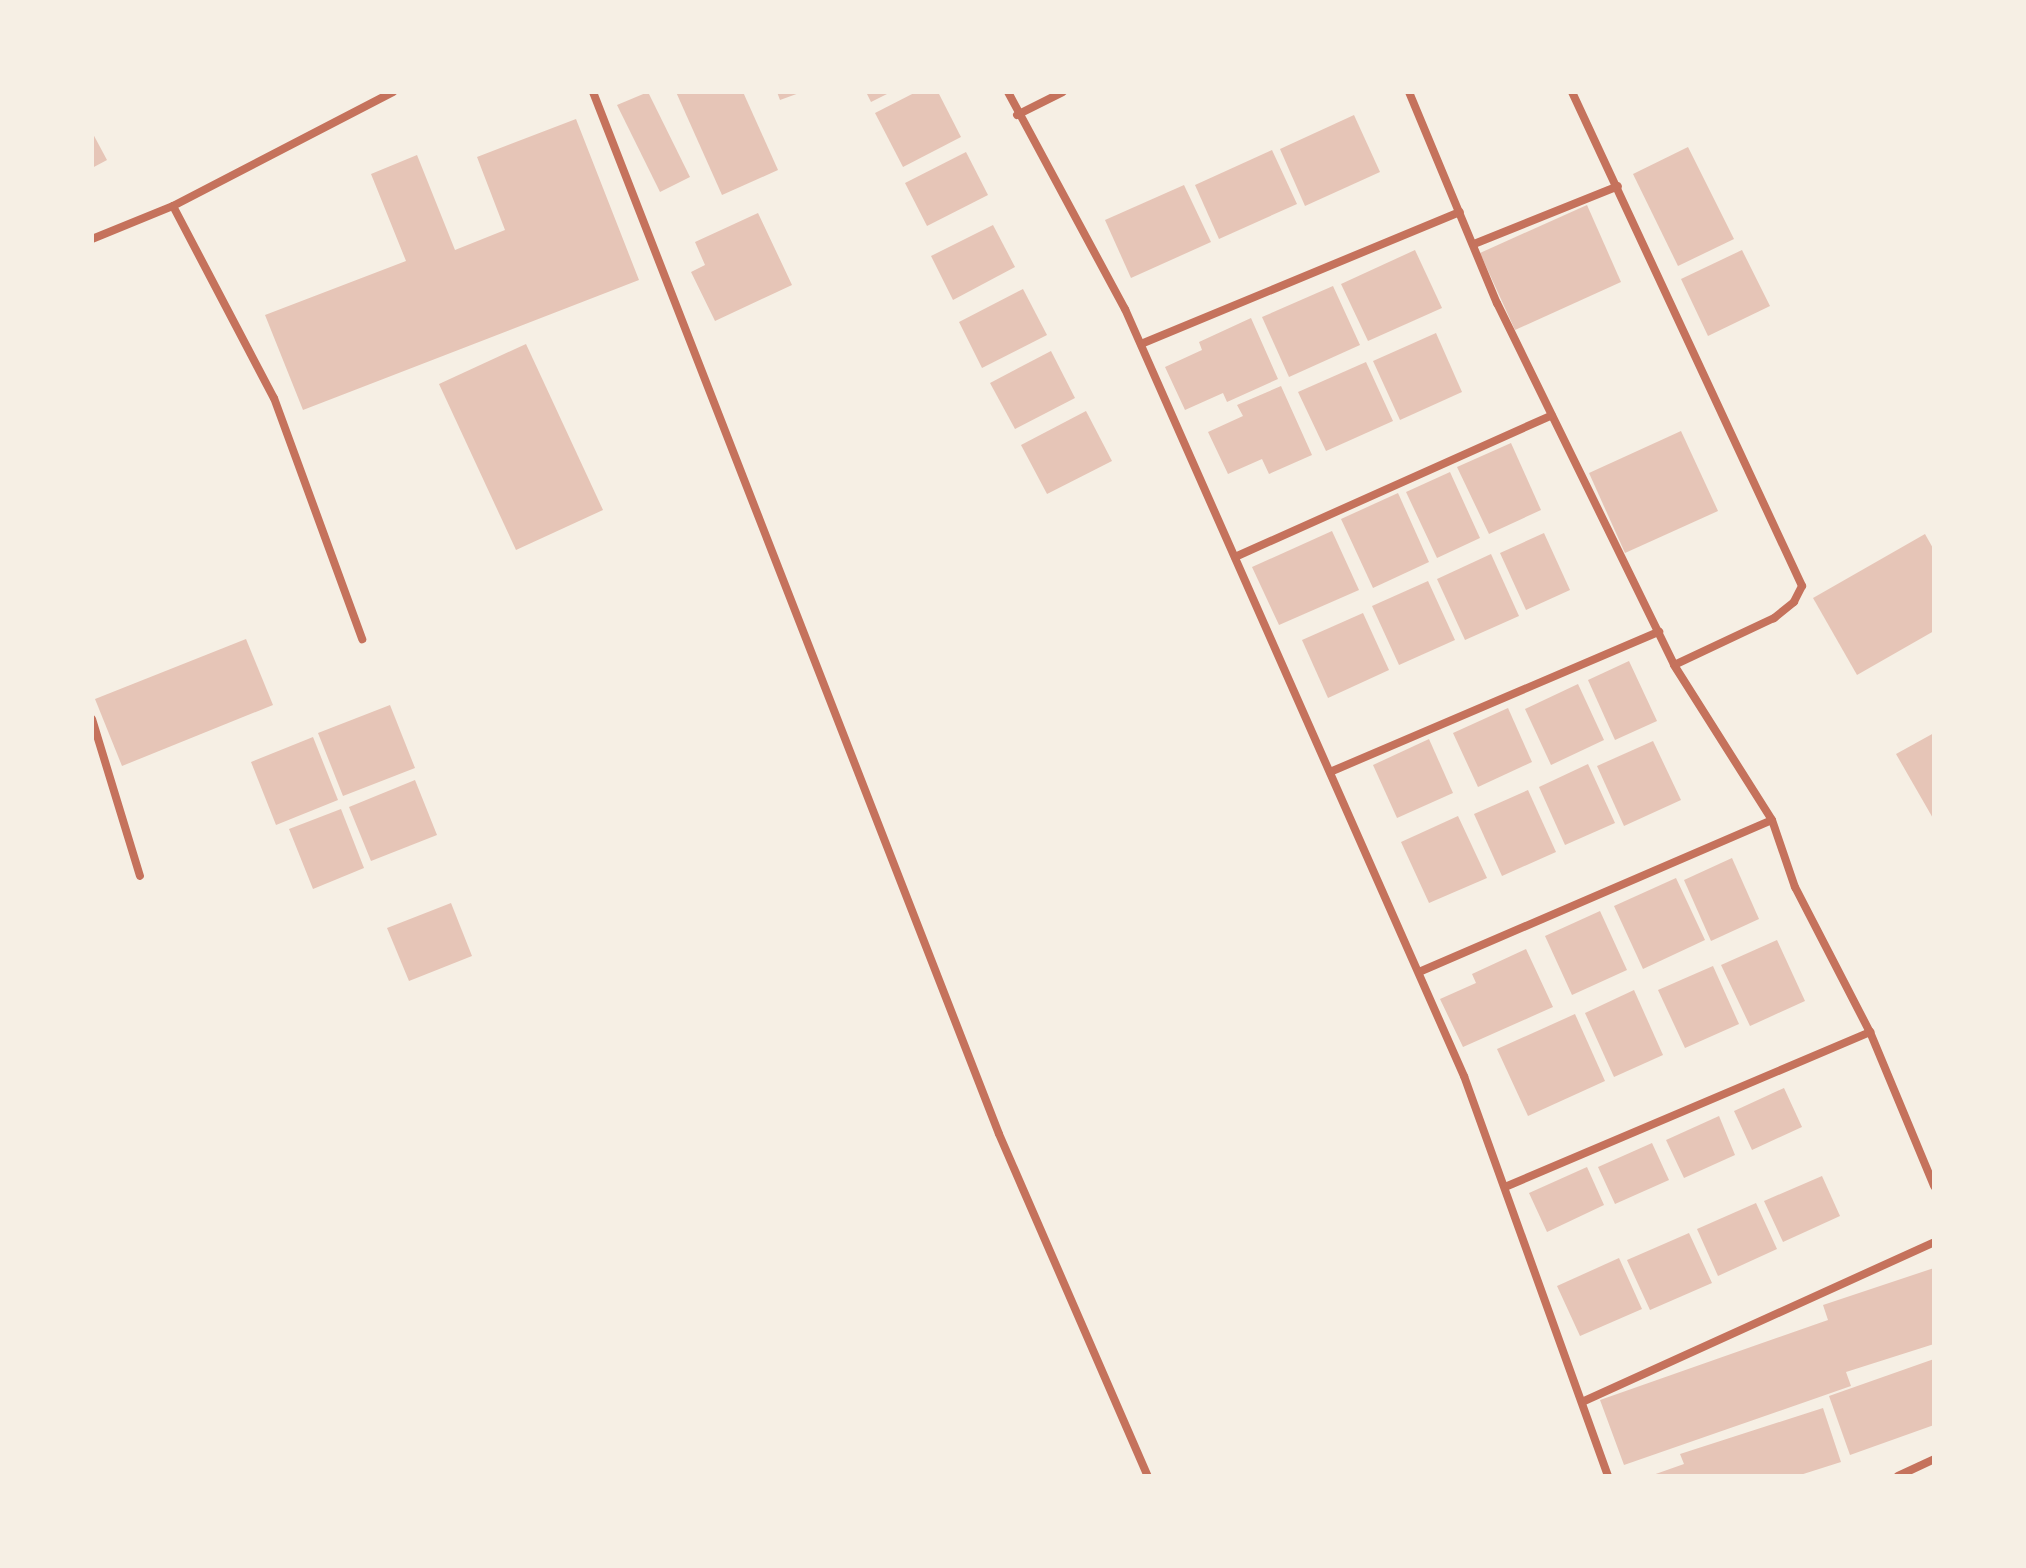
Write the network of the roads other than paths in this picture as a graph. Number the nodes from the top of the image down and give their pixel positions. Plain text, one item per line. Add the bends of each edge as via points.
1 (393, 92) edge
2 (593, 92) edge
3 (1008, 92) edge
4 (1063, 92) edge
5 (1409, 92) edge
6 (1572, 92) edge
7 (1017, 115) junction
8 (1618, 186) junction
9 (173, 206) junction
10 (1460, 212) junction
11 (92, 239) edge
12 (1474, 244) junction
13 (1141, 344) junction
14 (1552, 415) junction
15 (1235, 557) junction
16 (1659, 632) junction
17 (362, 639) dead end
18 (1674, 665) junction
19 (92, 719) edge
20 (1330, 772) junction
21 (1772, 820) junction
22 (140, 876) dead end
23 (1419, 972) junction
24 (1870, 1032) junction
25 (1934, 1186) edge
26 (1505, 1187) junction
27 (1934, 1242) edge
28 (1582, 1402) junction
29 (1934, 1459) edge
30 (1148, 1476) edge
31 (1608, 1476) edge
32 (1898, 1476) edge

1 - 9 street
2 - 30 street via 999,1134
3 - 7 street
4 - 7 street
5 - 10 street
6 - 8 street
7 - 13 street
8 - 12 street
8 - 18 street via 1802,586 1794,602 1774,618
9 - 11 street
9 - 17 street via 274,398
10 - 12 street
10 - 13 street
12 - 14 street
13 - 15 street
14 - 15 street
14 - 16 street
15 - 20 street
16 - 18 street
16 - 20 street
18 - 21 street
19 - 22 street
20 - 23 street
21 - 23 street
21 - 24 street via 1795,887
23 - 26 street
24 - 25 street
24 - 26 street
26 - 28 street
27 - 28 street
28 - 31 street
29 - 32 street

